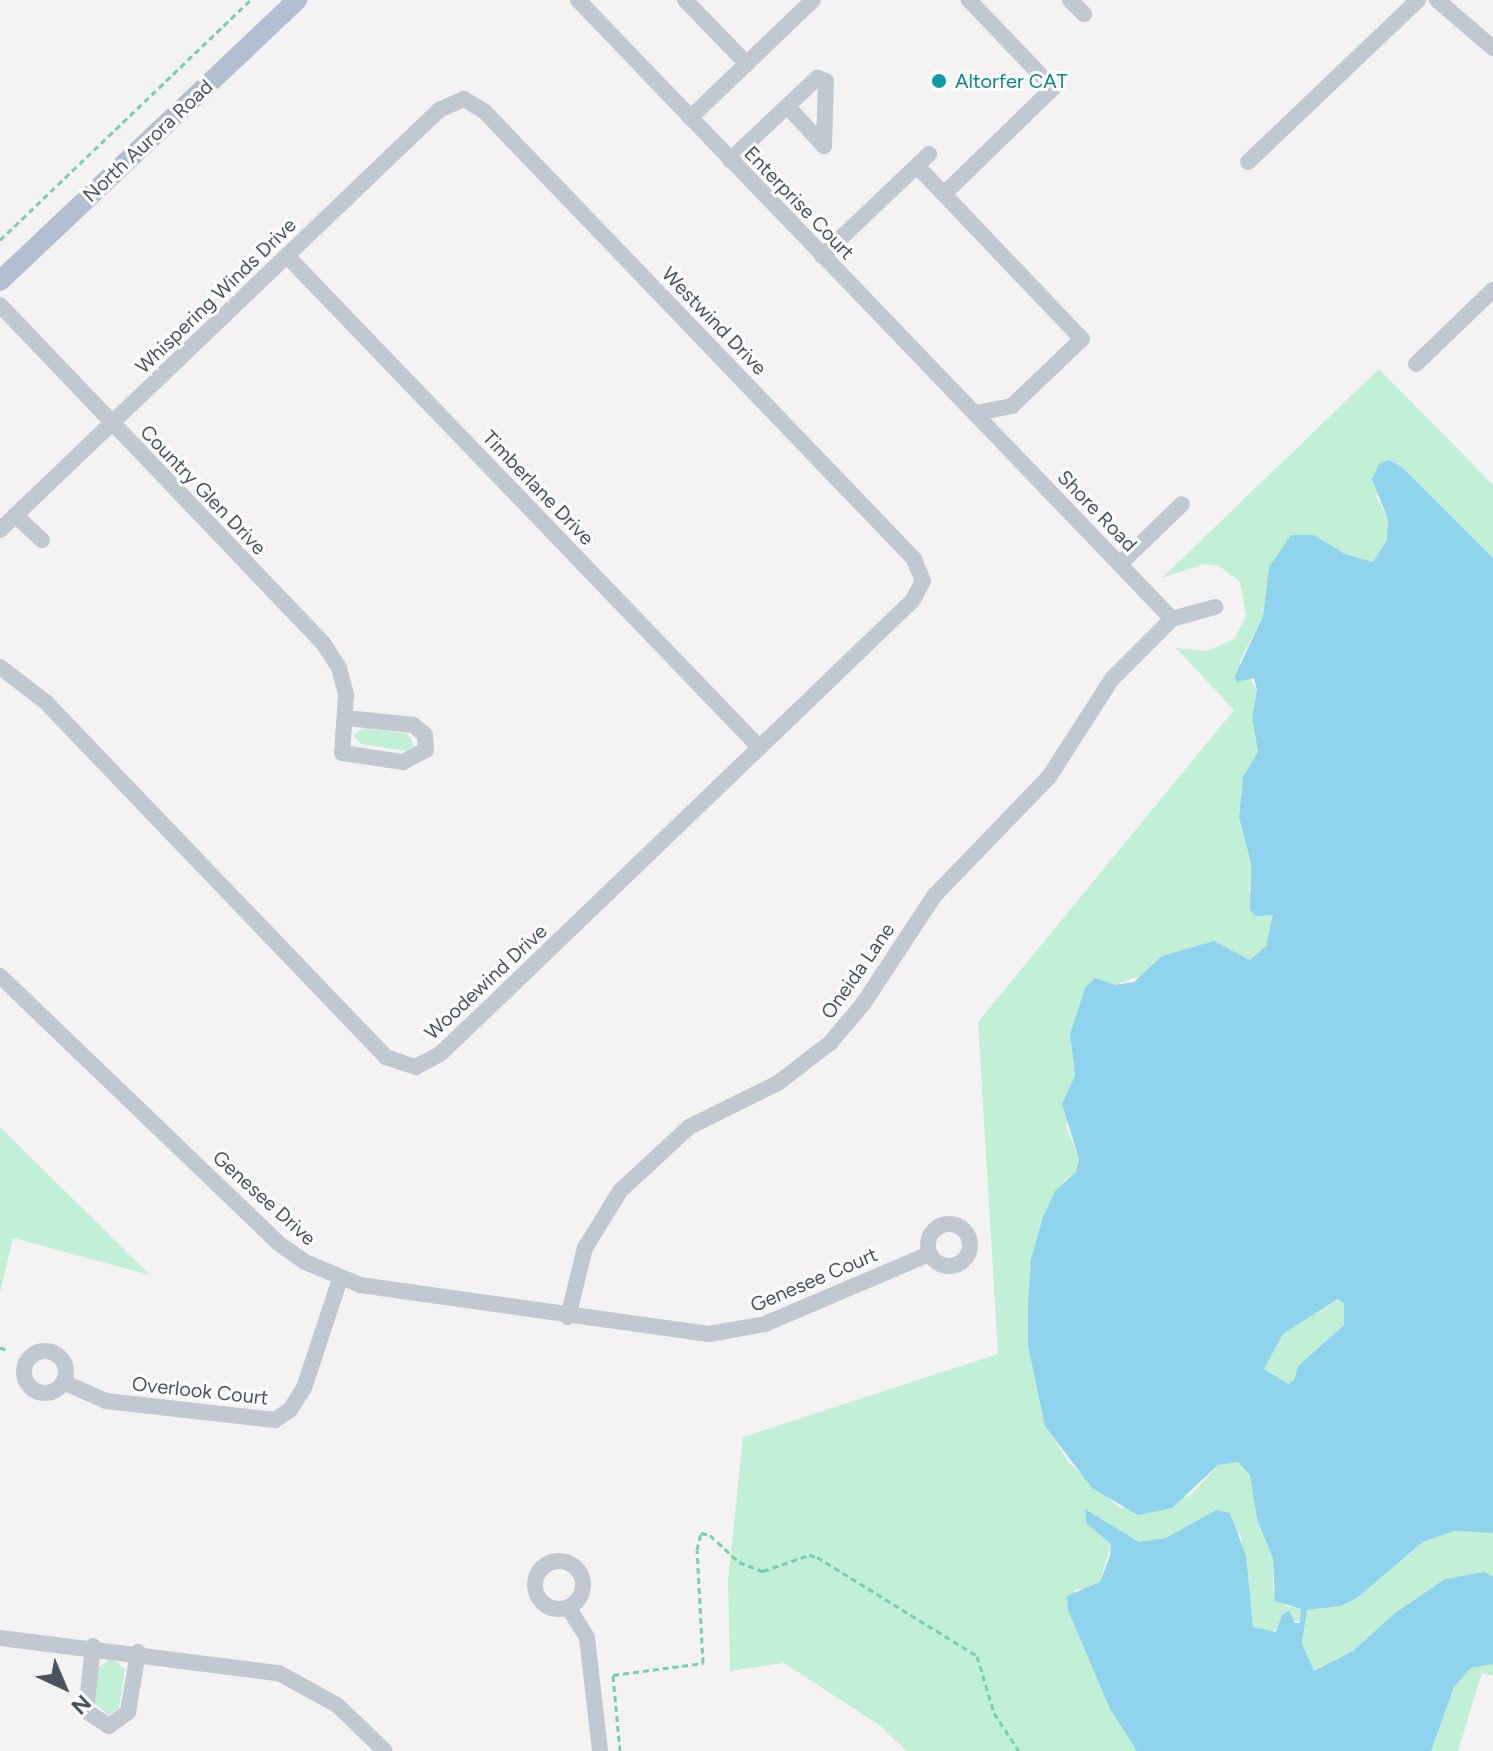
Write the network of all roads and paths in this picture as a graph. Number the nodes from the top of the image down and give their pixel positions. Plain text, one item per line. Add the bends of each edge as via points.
1 (250, 0) edge
2 (297, 0) edge
3 (578, 0) edge
4 (685, 0) edge
5 (813, 0) edge
6 (969, 0) edge
7 (1070, 0) edge
8 (1418, 0) edge
9 (1437, 0) edge
10 (1084, 14) dead end
11 (1493, 48) edge
12 (747, 64) junction
13 (464, 99) joint
14 (788, 107) dead end
15 (690, 118) junction
16 (929, 154) dead end
17 (730, 160) junction
18 (1248, 162) dead end
19 (917, 166) junction
20 (944, 194) junction
21 (0, 240) edge
22 (287, 256) junction
23 (822, 256) junction
24 (0, 281) edge
25 (1493, 290) edge
26 (0, 305) edge
27 (1416, 364) dead end
28 (975, 413) junction
29 (112, 424) junction
30 (992, 432) joint
31 (1182, 504) dead end
32 (15, 515) junction
33 (0, 530) edge
34 (42, 540) dead end
35 (1120, 564) junction
36 (923, 581) joint
37 (1215, 607) dead end
38 (1172, 619) junction
39 (0, 667) edge
40 (346, 718) junction
41 (760, 748) junction
42 (0, 976) edge
43 (929, 1254) dead end
44 (340, 1279) junction
45 (568, 1317) junction
46 (0, 1347) edge
47 (8, 1351) dead end
48 (63, 1382) dead end
49 (568, 1607) dead end
50 (0, 1638) edge
51 (93, 1646) junction
52 (138, 1652) junction
53 (374, 1748) edge
54 (600, 1751) edge
55 (620, 1751) edge
56 (1019, 1751) edge

1 - 21 path
2 - 24 main road, North Aurora Road
3 - 15 street, Enterprise Court
4 - 12 street
5 - 12 street
6 - 20 street via 1053,88
7 - 10 street
8 - 18 street
9 - 11 street
12 - 15 street
13 - 22 street, Whispering Winds Drive via 445,104
13 - 36 street, Westwind Drive via 484,111 903,547 921,567
14 - 17 street
15 - 17 street, Enterprise Court
16 - 19 street
17 - 23 street, Enterprise Court
19 - 20 street
19 - 23 street
20 - 28 street via 1082,339 1012,406
22 - 29 street, Whispering Winds Drive
22 - 41 street, Timberlane Drive
23 - 28 street, Enterprise Court
25 - 27 street
26 - 29 street, Country Glen Drive
28 - 30 street, Enterprise Court
29 - 32 street, Whispering Winds Drive
29 - 40 street, Country Glen Drive via 323,643 339,668
30 - 35 street, Shore Road
31 - 35 street
32 - 33 street, Whispering Winds Drive
32 - 34 street
35 - 38 street, Shore Road
36 - 41 street, Woodewind Drive via 913,600
37 - 38 street
38 - 45 street, Oneida Lane via 1112,679 1037,791 935,895 841,1032 778,1083 689,1127 620,1191 585,1248
39 - 41 street, Woodewind Drive via 47,703 375,1046 403,1066 416,1067 440,1054
40 - 40 street, Country Glen Drive via 342,753 403,762 426,750 425,735 413,725
42 - 44 street, Genesee Drive via 278,1243
43 - 45 street, Genesee Court via 739,1331 677,1334
44 - 45 street, Genesee Drive
44 - 48 street, Overlook Court via 304,1388 290,1410 275,1420 106,1401
46 - 47 path
49 - 54 street via 587,1638
50 - 51 street
51 - 52 street
51 - 52 street via 86,1711 109,1726 128,1712
52 - 53 street via 279,1673 337,1705
55 - 56 path via 613,1675 703,1663 697,1550 701,1533 739,1562 763,1571 817,1557 977,1656 994,1713

